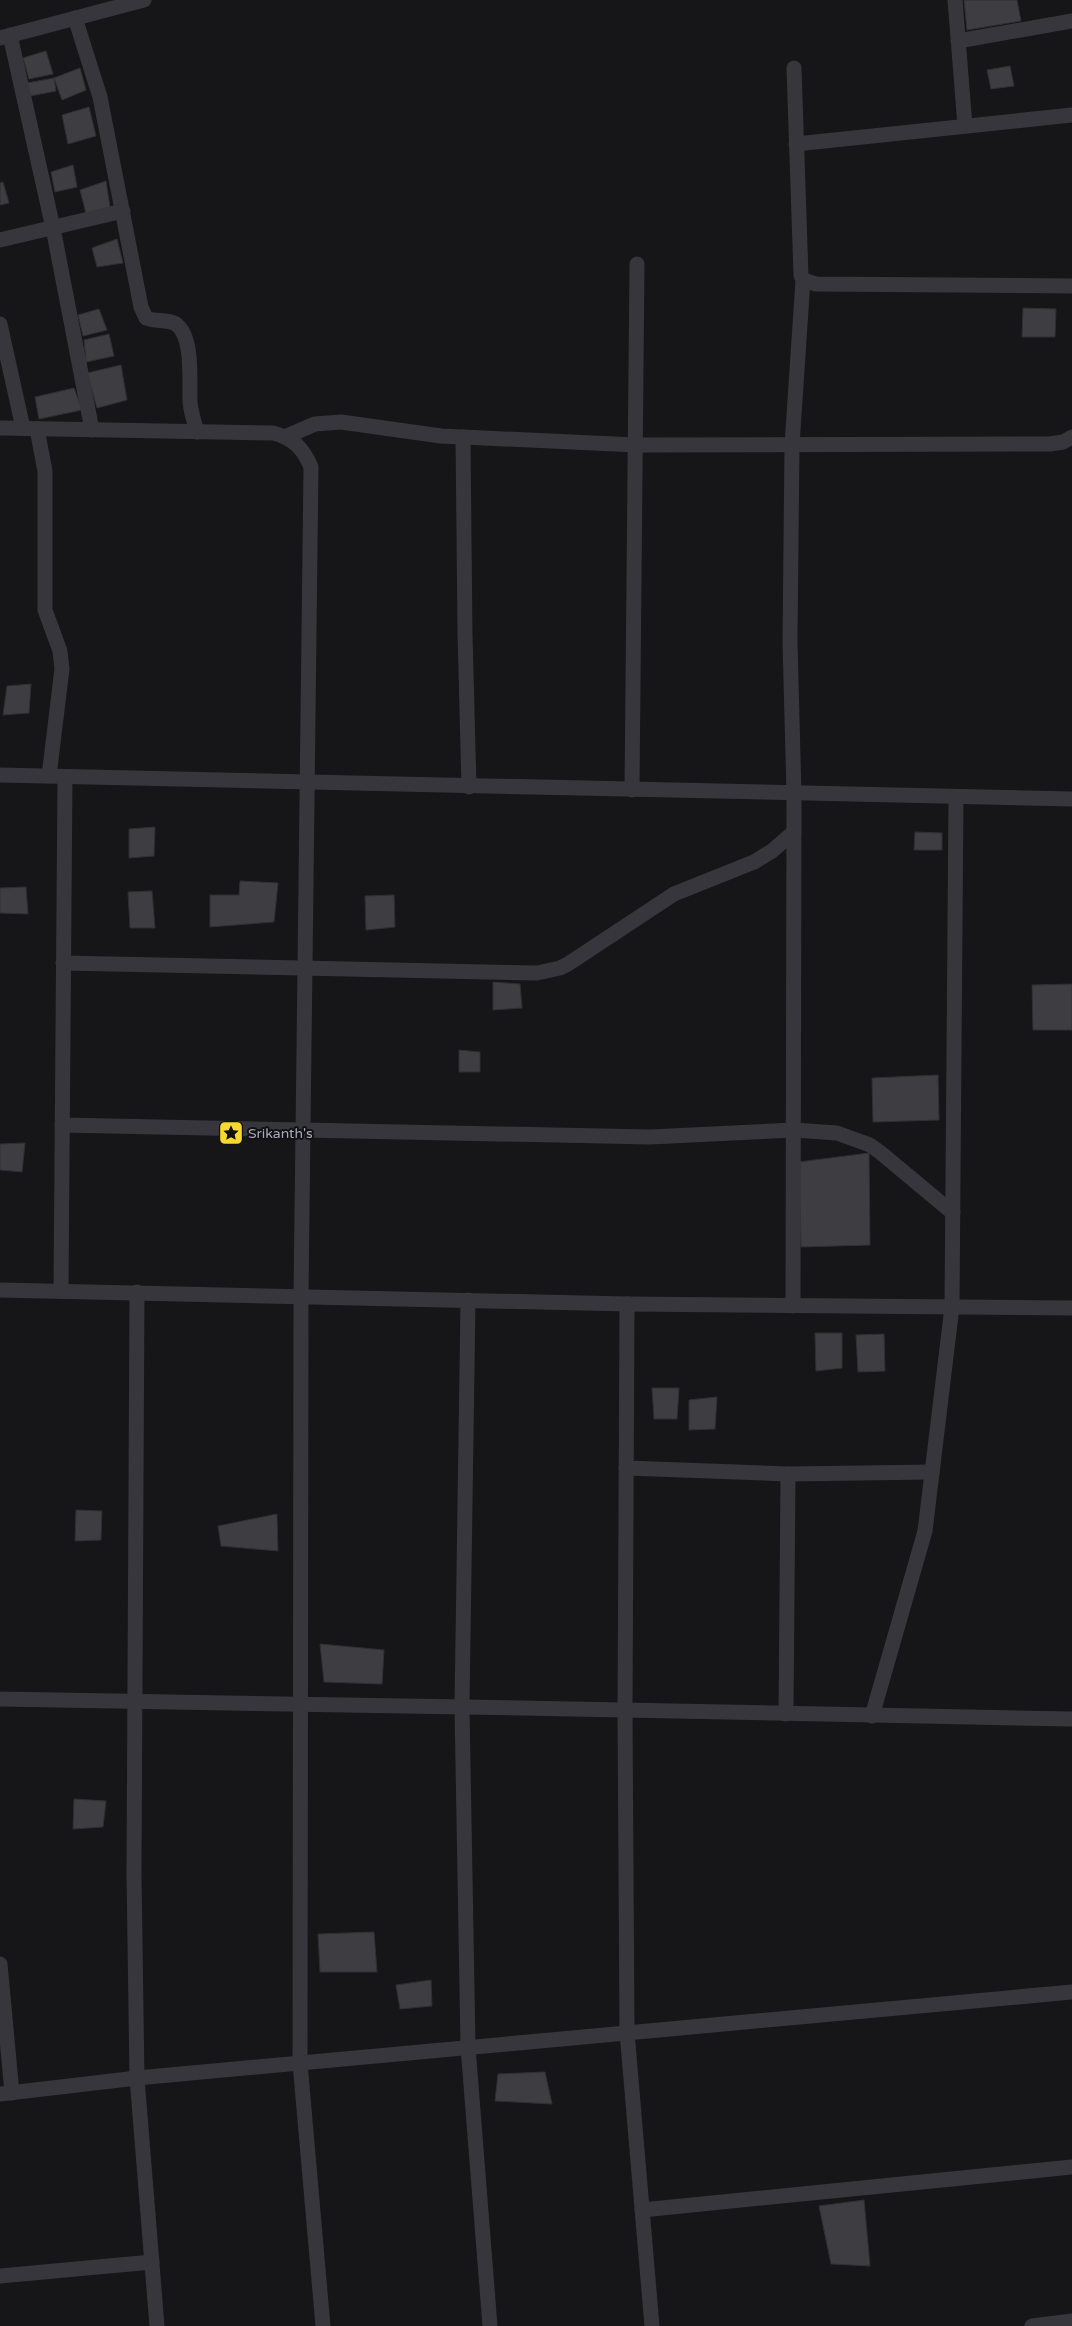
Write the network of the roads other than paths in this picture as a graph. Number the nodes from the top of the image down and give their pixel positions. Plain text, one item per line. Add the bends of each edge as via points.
1 (144, 0) edge
2 (955, 0) edge
3 (75, 18) junction
4 (1072, 21) edge
5 (5, 37) edge
6 (958, 41) junction
7 (794, 68) dead end
8 (1072, 115) edge
9 (965, 126) junction
10 (796, 144) junction
11 (122, 212) junction
12 (53, 228) junction
13 (0, 240) edge
14 (637, 264) dead end
15 (804, 280) junction
16 (1072, 286) edge
17 (0, 324) edge
18 (0, 428) edge
19 (30, 428) junction
20 (92, 430) junction
21 (197, 432) junction
22 (287, 436) junction
23 (463, 437) junction
24 (1072, 437) edge
25 (792, 444) junction
26 (636, 445) junction
27 (0, 775) edge
28 (49, 776) junction
29 (65, 777) junction
30 (308, 783) junction
31 (469, 787) junction
32 (632, 790) junction
33 (794, 794) junction
34 (956, 797) junction
35 (1072, 799) edge
36 (794, 832) junction
37 (63, 963) junction
38 (306, 969) junction
39 (62, 1126) junction
40 (303, 1130) junction
41 (794, 1130) junction
42 (953, 1214) junction
43 (0, 1290) edge
44 (61, 1291) junction
45 (137, 1292) junction
46 (301, 1296) junction
47 (468, 1300) junction
48 (627, 1304) junction
49 (794, 1306) junction
50 (952, 1307) junction
51 (1072, 1308) edge
52 (626, 1468) junction
53 (932, 1472) junction
54 (788, 1474) junction
55 (0, 1699) edge
56 (134, 1700) junction
57 (299, 1702) junction
58 (462, 1706) junction
59 (625, 1711) junction
60 (786, 1714) junction
61 (872, 1716) junction
62 (1072, 1719) edge
63 (0, 1964) edge
64 (1072, 1992) edge
65 (627, 2032) junction
66 (468, 2047) junction
67 (300, 2062) junction
68 (137, 2078) junction
69 (6, 2094) edge
70 (1072, 2167) edge
71 (642, 2210) junction
72 (152, 2262) junction
73 (0, 2276) edge
74 (1072, 2321) edge
75 (157, 2326) edge
76 (323, 2326) edge
77 (490, 2326) edge
78 (652, 2326) edge
79 (1032, 2326) edge

1 - 3 street
2 - 6 street
3 - 5 street
3 - 11 street via 100,97
4 - 6 street
5 - 12 street
6 - 9 street
7 - 10 street
8 - 9 street
9 - 10 street
10 - 15 street via 801,275
11 - 12 street
11 - 21 street via 143,315 150,320 177,325 185,337 190,403
12 - 13 street
12 - 20 street
14 - 26 street
15 - 16 street via 816,284
15 - 25 street
17 - 19 street
18 - 19 street
19 - 20 street
19 - 28 street via 45,471 44,610 60,651 62,668
20 - 21 street
21 - 22 street
22 - 23 street via 315,424 341,422
22 - 30 street via 303,450 312,476
23 - 26 street
23 - 31 street
24 - 25 street via 1050,444
25 - 26 street
25 - 33 street via 790,642
26 - 32 street
27 - 28 street
28 - 29 street
29 - 30 street
29 - 37 street
30 - 31 street
30 - 38 street
31 - 32 street
32 - 33 street
33 - 34 street
33 - 36 street
34 - 35 street
34 - 42 street
36 - 38 street via 764,857 674,894 560,968 537,973
36 - 41 street
37 - 38 street
37 - 39 street
38 - 40 street
39 - 40 street
39 - 44 street
40 - 41 street via 650,1137
40 - 46 street
41 - 42 street via 836,1133 870,1145
41 - 49 street
42 - 50 street
43 - 44 street
44 - 45 street
45 - 46 street
45 - 56 street
46 - 47 street
46 - 57 street
47 - 48 street
47 - 58 street
48 - 49 street
48 - 52 street
49 - 50 street
50 - 51 street
50 - 53 street
52 - 54 street
52 - 59 street
53 - 54 street
53 - 61 street via 922,1545
54 - 60 street
55 - 56 street
56 - 57 street
56 - 68 street
57 - 58 street
57 - 67 street
58 - 59 street
58 - 66 street
59 - 60 street
59 - 65 street
60 - 61 street
61 - 62 street
63 - 69 street
64 - 65 street
65 - 66 street
65 - 71 street
66 - 67 street
66 - 77 street
67 - 68 street
67 - 76 street
68 - 69 street
68 - 72 street
70 - 71 street
71 - 78 street
72 - 73 street
72 - 75 street
74 - 79 street

